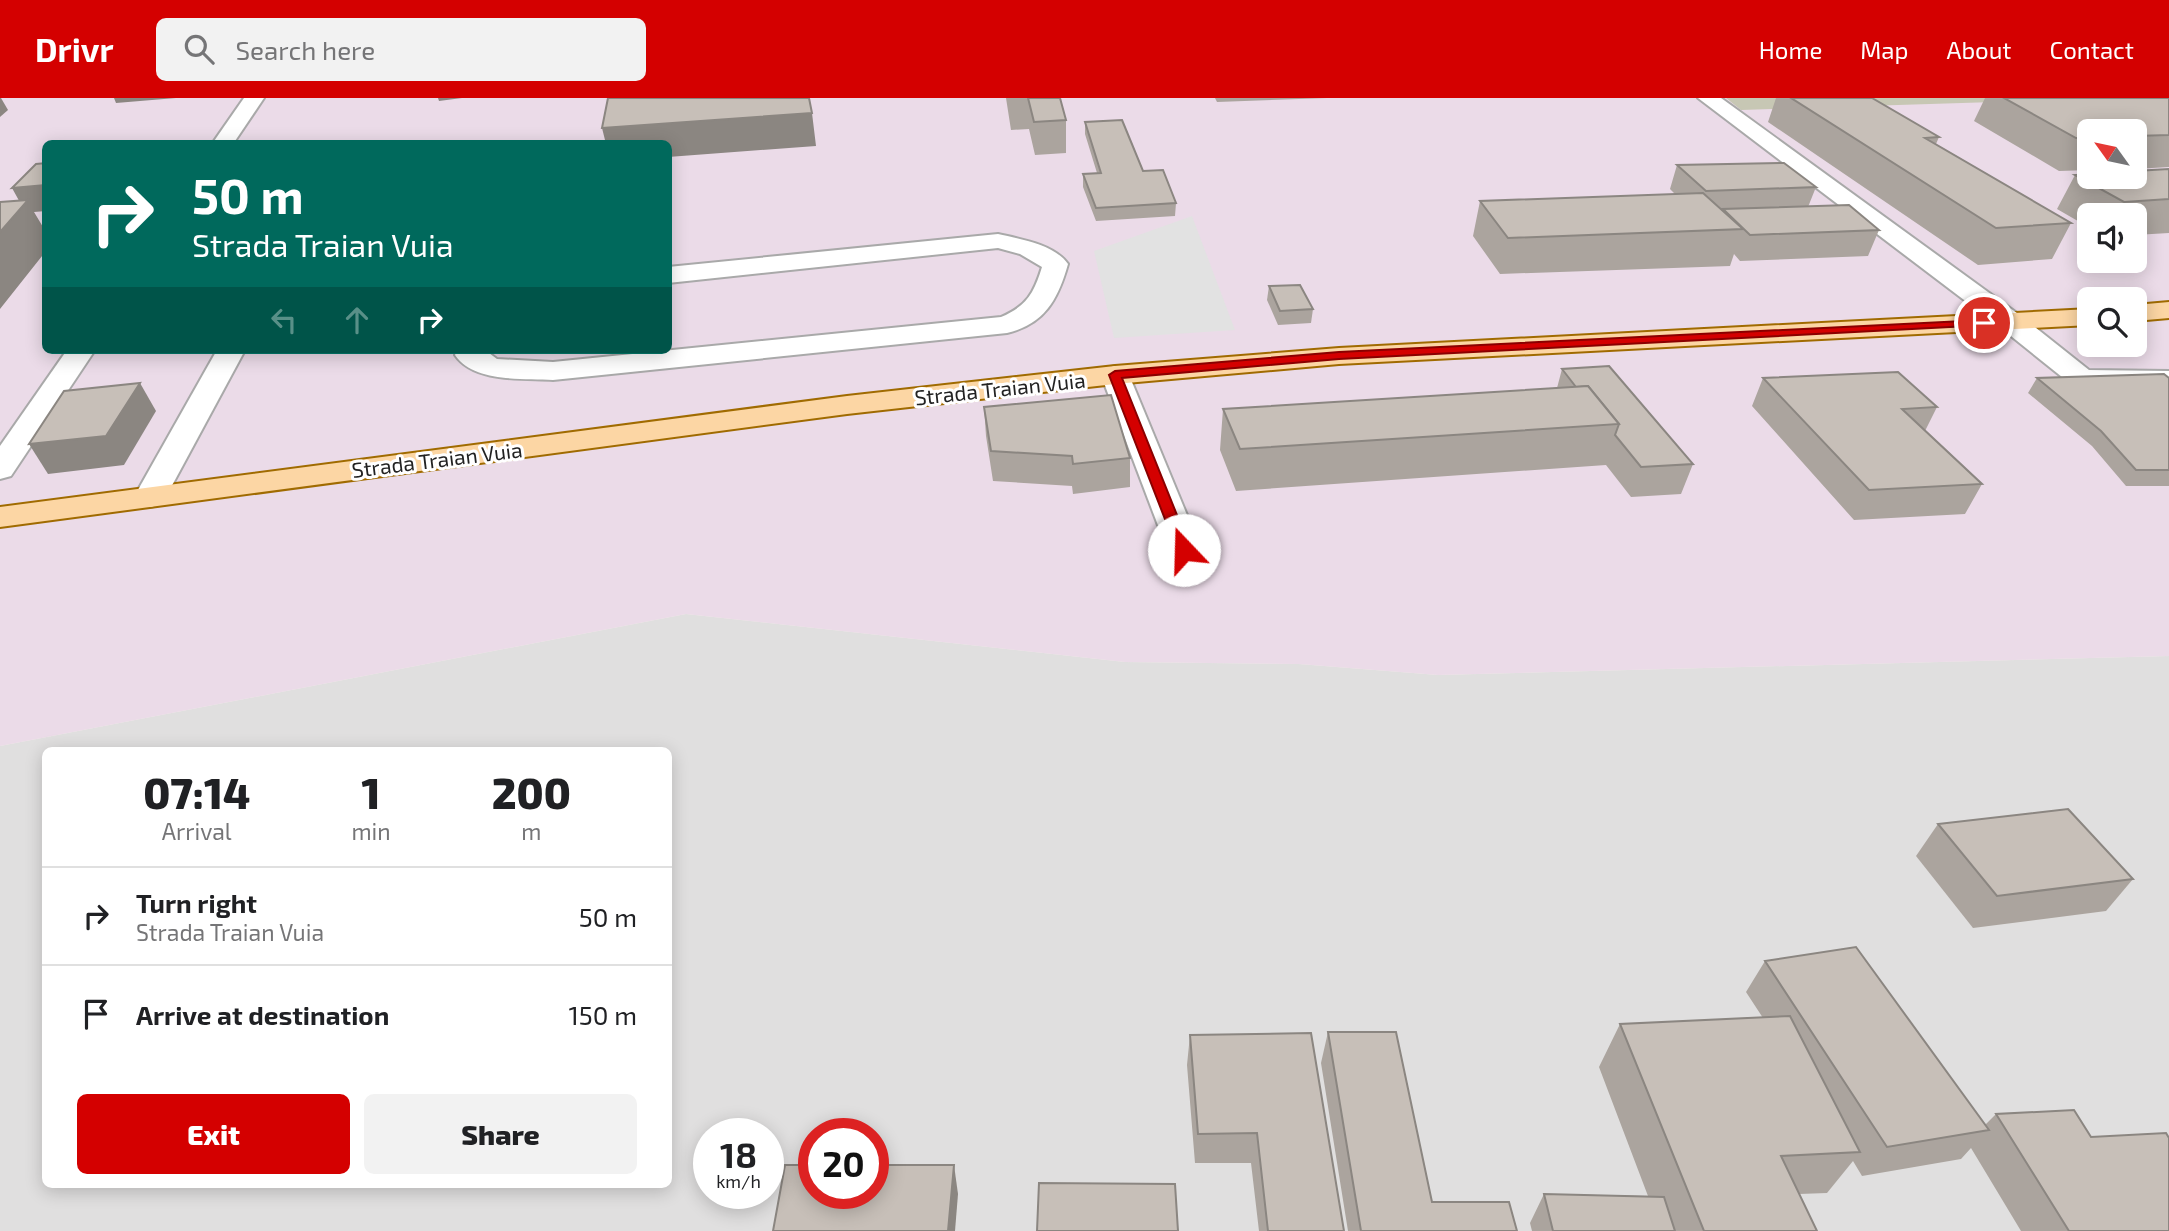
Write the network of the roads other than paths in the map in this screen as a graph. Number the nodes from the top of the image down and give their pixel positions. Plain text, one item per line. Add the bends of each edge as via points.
1 (254, 98) edge
2 (1707, 98) edge
3 (225, 140) edge
4 (672, 275) edge
5 (2169, 310) edge
6 (2147, 312) edge
7 (2077, 318) edge
8 (2011, 322) junction
9 (78, 354) edge
10 (229, 354) edge
11 (469, 354) edge
12 (1115, 375) junction
13 (2169, 380) edge
14 (0, 469) edge
15 (150, 497) junction
16 (0, 517) edge
17 (1184, 550) dead end

1 - 3 lane
2 - 8 lane
4 - 11 lane via 998,241 1029,249 1055,264 1045,301 1031,314 1007,325 552,371 491,367
5 - 6 main road
7 - 8 main road, Strada Traian Vuia
8 - 12 main road, Strada Traian Vuia via 1339,356
8 - 13 lane via 2082,379
9 - 14 lane
10 - 15 lane
12 - 15 main road, Strada Traian Vuia via 847,405
12 - 17 lane
15 - 16 main road, Strada Traian Vuia

